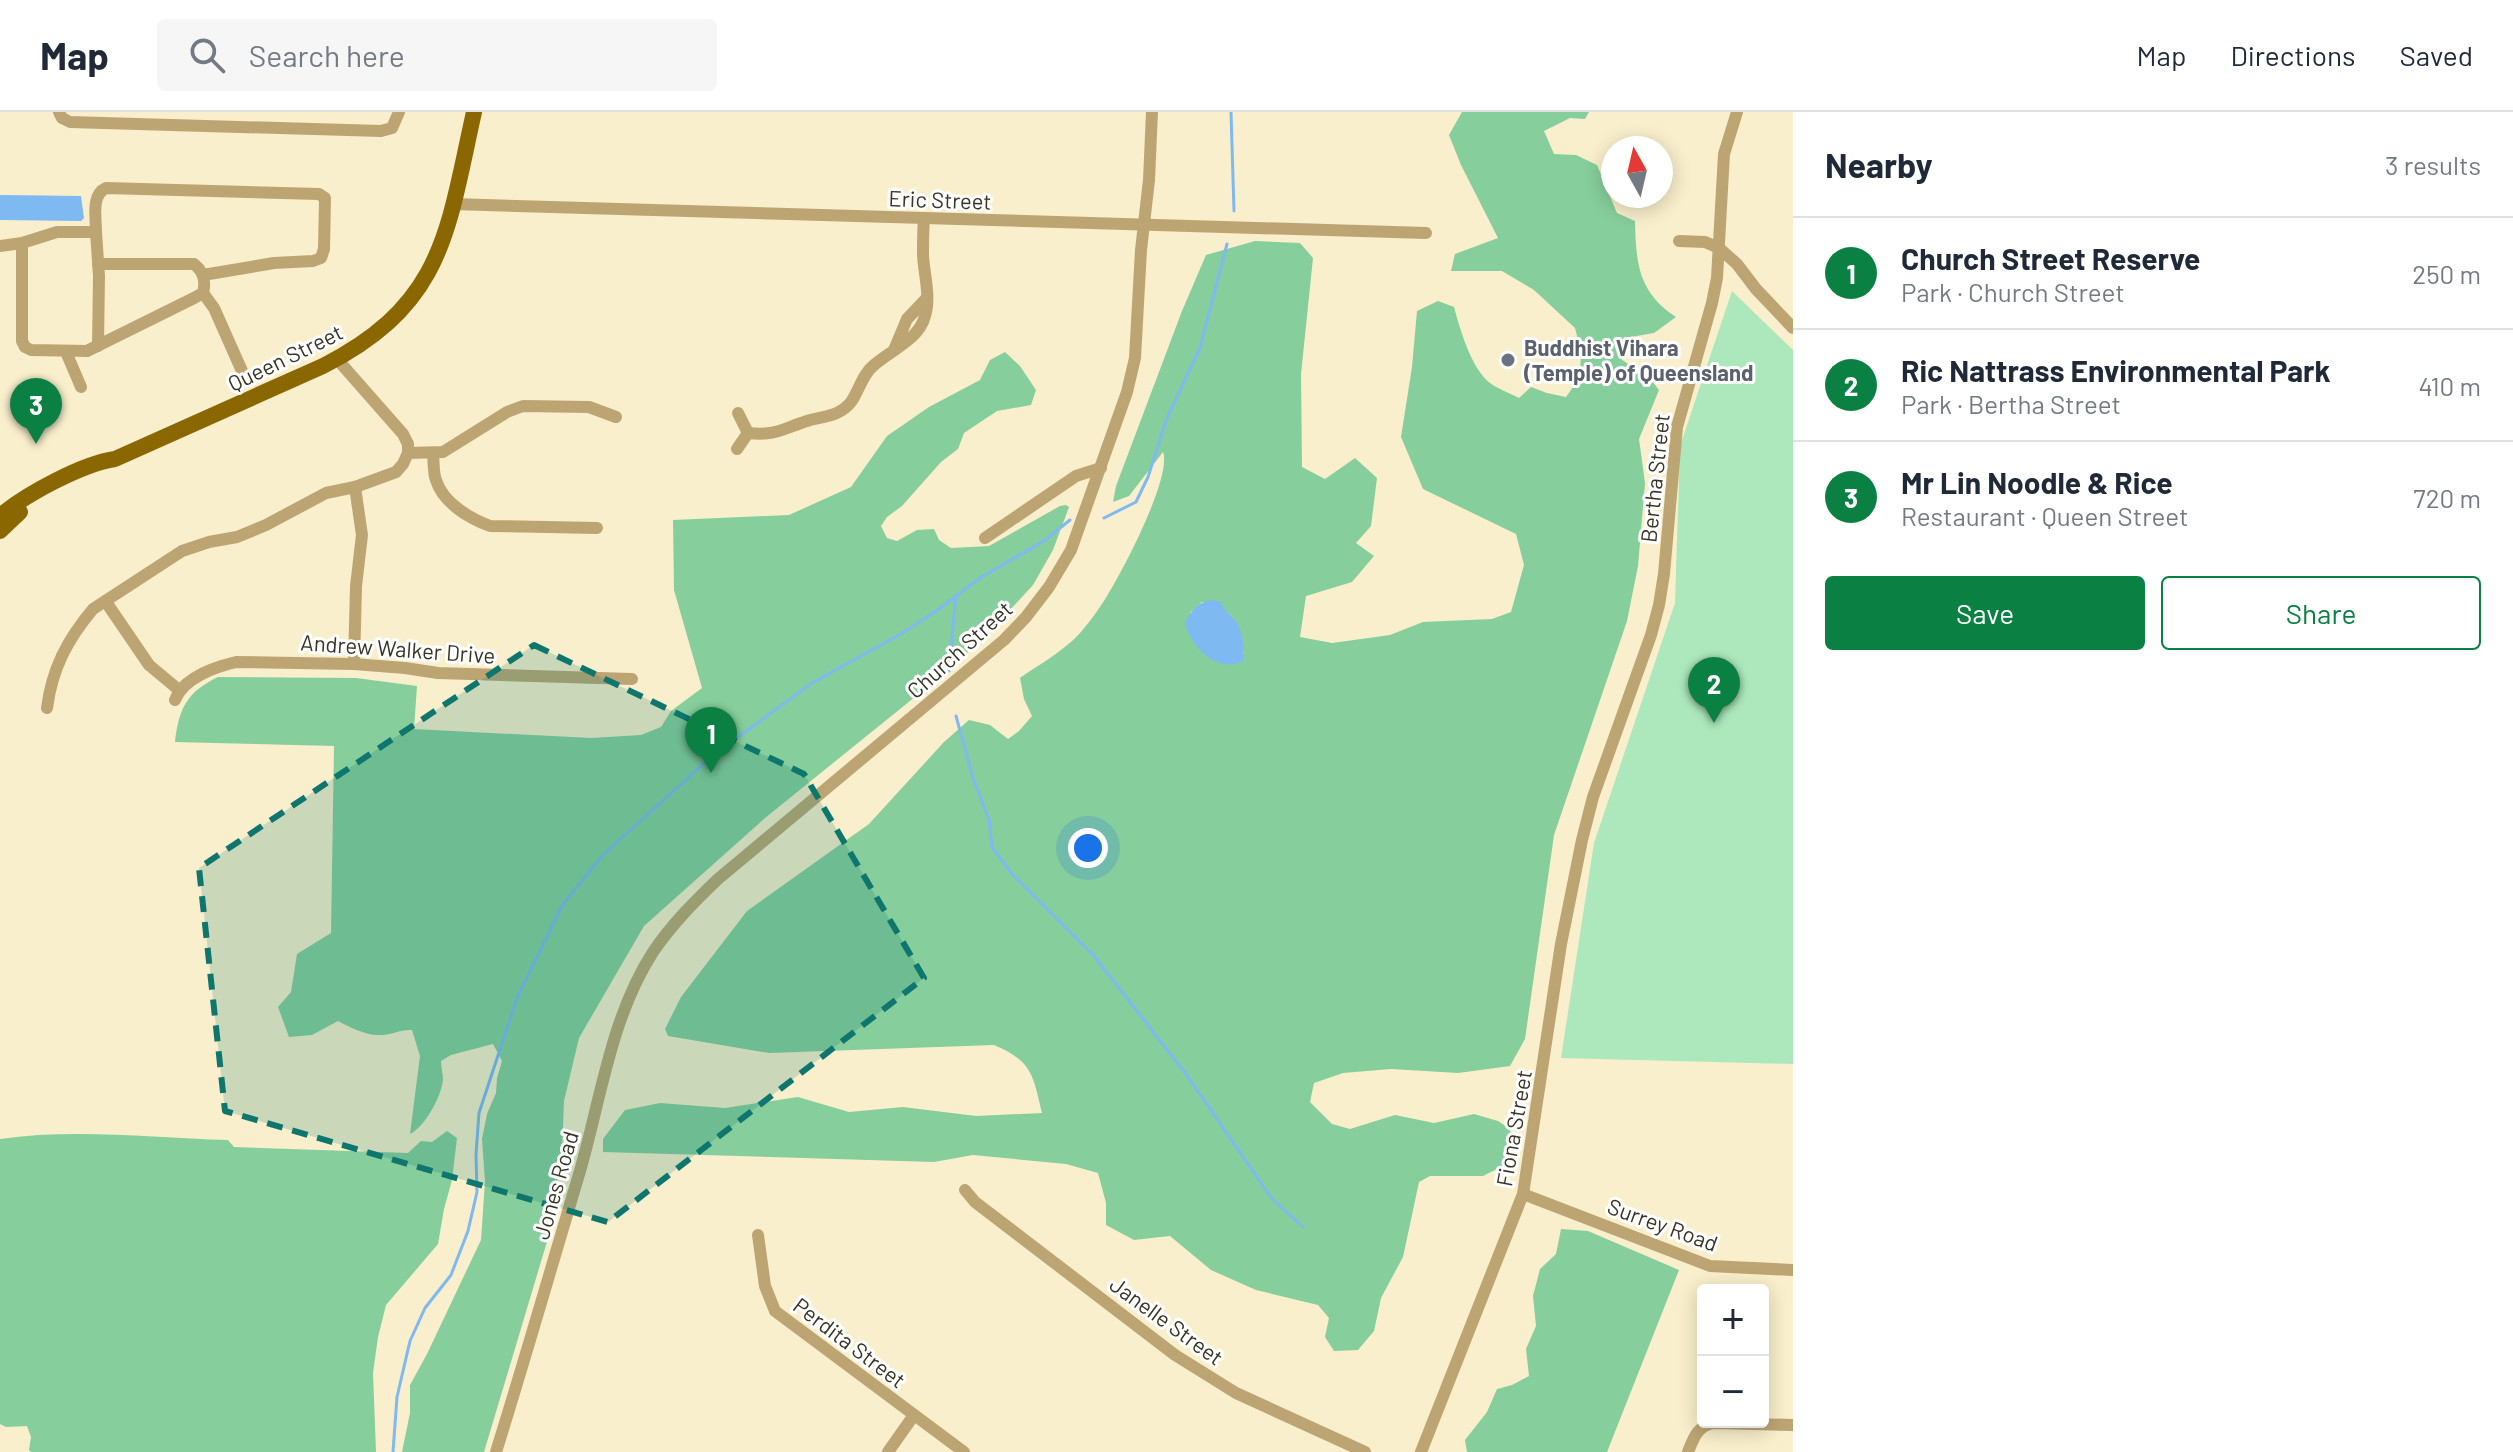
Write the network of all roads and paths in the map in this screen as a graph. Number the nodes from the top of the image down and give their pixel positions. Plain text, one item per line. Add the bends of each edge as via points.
1 (59, 112) edge
2 (399, 112) edge
3 (474, 112) edge
4 (1152, 112) edge
5 (1737, 112) edge
6 (453, 204) junction
7 (924, 218) junction
8 (1143, 225) junction
9 (96, 232) junction
10 (1426, 233) dead end
11 (1679, 241) dead end
12 (22, 243) junction
13 (0, 246) edge
14 (1719, 248) junction
15 (98, 264) junction
16 (203, 275) junction
17 (203, 293) junction
18 (1793, 328) edge
19 (98, 346) junction
20 (66, 352) junction
21 (337, 359) junction
22 (242, 371) dead end
23 (81, 387) dead end
24 (738, 413) dead end
25 (616, 417) dead end
26 (748, 433) junction
27 (737, 449) dead end
28 (408, 453) junction
29 (433, 454) junction
30 (115, 459) junction
31 (1101, 468) junction
32 (355, 487) junction
33 (0, 516) edge
34 (597, 528) dead end
35 (0, 531) edge
36 (985, 538) dead end
37 (106, 602) junction
38 (354, 664) junction
39 (632, 679) dead end
40 (47, 708) dead end
41 (1593, 797) joint
42 (665, 935) joint
43 (965, 1190) dead end
44 (1523, 1194) junction
45 (758, 1235) dead end
46 (1793, 1270) edge
47 (914, 1415) junction
48 (1793, 1425) edge
49 (496, 1452) edge
50 (888, 1452) edge
51 (964, 1452) edge
52 (1365, 1452) edge
53 (1421, 1452) edge
54 (1688, 1452) edge

1 - 2 street via 70,122 381,131 392,128
3 - 6 main road, Queen Street
4 - 8 street, Church Street
5 - 14 street, Bertha Street via 1724,154
6 - 7 street, Eric Street
6 - 21 main road, Queen Street via 435,262 407,306
7 - 8 street, Eric Street
7 - 26 street via 927,298 907,319 894,350 868,371 842,411 782,432
8 - 10 street, Eric Street
8 - 31 street, Church Street via 1135,358
9 - 12 street via 57,232
9 - 15 street
9 - 16 street via 97,197 106,188 325,198 321,258
11 - 14 street
12 - 13 street
12 - 20 street via 22,341 31,350
14 - 18 street
14 - 41 street, Bertha Street via 1712,303 1677,427 1659,605
15 - 16 street via 194,264
15 - 19 street
16 - 17 street
17 - 19 street
17 - 22 street
19 - 20 street
20 - 23 street
21 - 28 street via 403,434
21 - 30 main road, Queen Street
24 - 26 street
25 - 29 street via 589,407 514,408 449,450
26 - 27 street
28 - 29 street
28 - 32 street via 396,472
29 - 34 street via 436,481 447,500 474,520 490,526
30 - 33 main road, Queen Street via 52,483
30 - 35 main road, Queen Street via 107,468 37,501
31 - 36 street via 1076,476
31 - 42 street, Church Street via 1071,550 1026,617 718,879
32 - 37 street via 326,493 237,537 182,551
32 - 38 street via 362,535
37 - 38 street, Andrew Walker Drive via 149,665 177,695 211,670 236,662
37 - 40 street via 93,609 67,646 50,684
38 - 39 street, Andrew Walker Drive via 438,673
41 - 44 street, Fiona Street via 1572,884
42 - 49 street, Jones Road via 620,1021
43 - 52 street, Janelle Street via 1175,1355 1236,1393
44 - 46 street, Surrey Road via 1710,1266
44 - 53 street, Fiona Street
45 - 47 street, Perdita Street via 765,1286 775,1311
47 - 50 street
47 - 51 street, Perdita Street
48 - 54 street via 1703,1425

